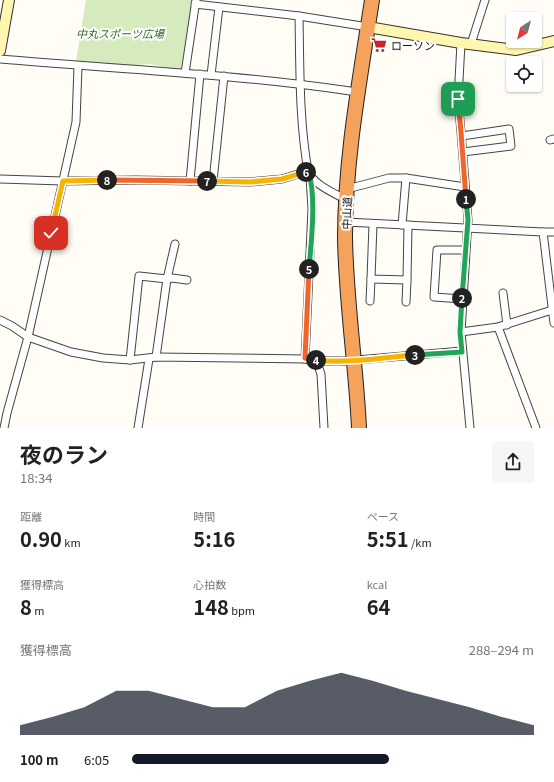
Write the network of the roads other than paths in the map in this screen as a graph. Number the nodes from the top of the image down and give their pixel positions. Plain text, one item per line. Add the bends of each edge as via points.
1 (9, 0) edge
2 (363, 0) edge
3 (372, 0) edge
4 (485, 0) edge
5 (196, 2) edge
6 (219, 7) junction
7 (299, 16) junction
8 (363, 27) junction
9 (554, 41) edge
10 (466, 43) junction
11 (0, 51) edge
12 (0, 60) edge
13 (78, 66) junction
14 (185, 73) junction
15 (200, 74) junction
16 (211, 75) junction
17 (224, 76) junction
18 (300, 84) junction
19 (350, 91) junction
20 (462, 136) junction
21 (463, 152) junction
22 (309, 174) junction
23 (406, 178) junction
24 (0, 179) edge
25 (63, 181) junction
26 (190, 181) junction
27 (213, 181) junction
28 (465, 187) junction
29 (343, 193) junction
30 (346, 222) junction
31 (373, 224) junction
32 (405, 225) junction
33 (466, 228) junction
34 (542, 232) junction
35 (554, 232) edge
36 (175, 244) dead end
37 (465, 250) junction
38 (371, 279) junction
39 (167, 280) junction
40 (187, 280) dead end
41 (406, 280) junction
42 (552, 292) edge
43 (504, 293) dead end
44 (462, 298) junction
45 (370, 301) dead end
46 (406, 302) dead end
47 (552, 310) junction
48 (0, 320) edge
49 (554, 323) edge
50 (507, 325) junction
51 (498, 327) junction
52 (460, 332) junction
53 (28, 337) junction
54 (462, 352) junction
55 (153, 358) junction
56 (305, 358) junction
57 (130, 360) junction
58 (316, 360) junction
59 (349, 361) junction
60 (4, 428) edge
61 (138, 428) edge
62 (324, 428) edge
63 (350, 428) edge
64 (359, 428) edge
65 (470, 428) edge
66 (536, 428) edge

1 - 11 street
2 - 8 highway, 中山道
3 - 8 highway, 中山道
4 - 10 street
5 - 6 street
5 - 14 street
6 - 7 street
6 - 16 street
7 - 8 street
7 - 18 street
8 - 10 street
8 - 19 highway, 中山道
8 - 29 highway, 中山道
9 - 10 street via 516,50
10 - 20 street via 458,99
12 - 13 street
13 - 14 street
13 - 25 street via 76,122
14 - 15 street
15 - 16 street
15 - 26 street
16 - 17 street
17 - 18 street
17 - 27 street
18 - 19 street
18 - 22 street via 304,150
19 - 29 highway, 中山道 via 343,142
20 - 21 street
20 - 21 street via 509,129 511,146
21 - 28 street
22 - 27 street via 250,182
22 - 29 street via 328,190
22 - 56 street via 312,209
23 - 28 street
23 - 29 street via 389,178
23 - 32 street
24 - 25 street
25 - 26 street
25 - 53 street
26 - 27 street
28 - 33 street via 468,220
29 - 30 highway, 中山道
29 - 59 highway, 中山道 via 338,238
30 - 31 street
30 - 59 highway, 中山道
31 - 32 street
31 - 38 street
32 - 33 street
32 - 41 street
33 - 34 street
33 - 37 street
34 - 35 street
34 - 42 street
36 - 39 street
37 - 44 street
37 - 44 street via 437,250 434,297
38 - 41 street
38 - 45 street
39 - 40 street
39 - 55 street
39 - 57 street via 139,276
41 - 46 street
42 - 47 street
43 - 50 street
44 - 52 street
47 - 49 street
47 - 50 street
48 - 53 street
50 - 51 street
51 - 52 street
51 - 66 street
52 - 54 street
53 - 57 street via 71,352
53 - 60 street
54 - 59 street
54 - 65 street
55 - 56 street
55 - 57 street
55 - 61 street
56 - 58 street
58 - 59 street
58 - 62 street via 321,374
59 - 63 highway, 中山道
59 - 64 highway, 中山道

